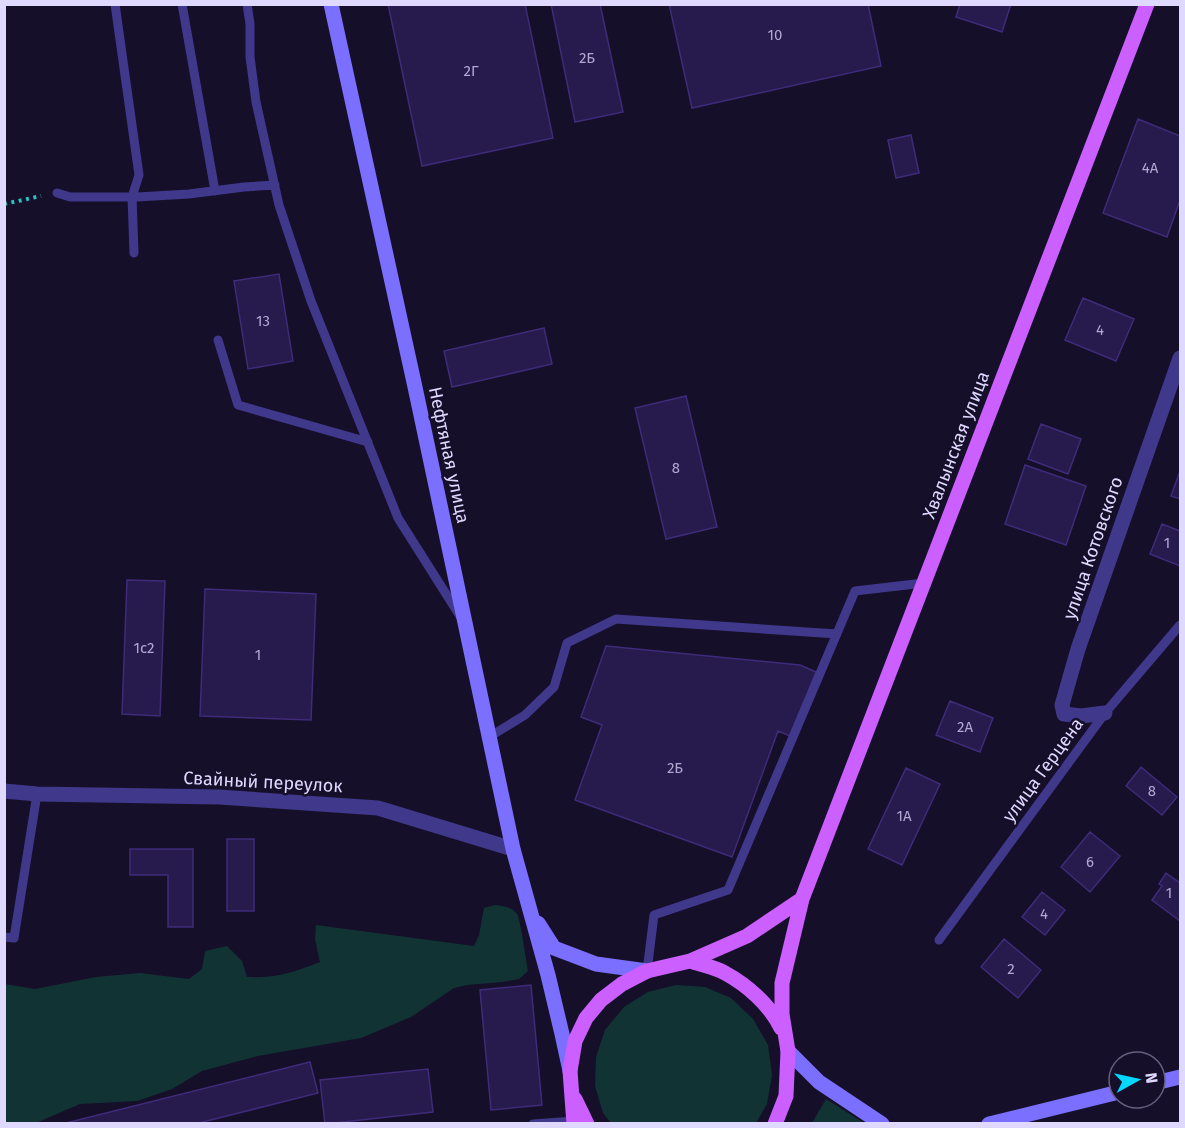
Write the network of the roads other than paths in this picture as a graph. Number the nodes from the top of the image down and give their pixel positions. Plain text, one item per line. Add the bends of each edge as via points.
1 (115, 4) edge
2 (182, 4) edge
3 (247, 4) edge
4 (331, 4) edge
5 (1147, 4) edge
6 (275, 185) junction
7 (215, 191) junction
8 (57, 192) road end
9 (132, 197) junction
10 (134, 254) dead end
11 (218, 340) dead end
12 (1180, 358) edge
13 (368, 442) junction
14 (924, 583) junction
15 (465, 625) junction
16 (1180, 625) edge
17 (837, 634) junction
18 (1106, 713) junction
19 (489, 737) junction
20 (4, 791) edge
21 (37, 794) junction
22 (513, 849) junction
23 (802, 899) junction
24 (531, 914) junction
25 (4, 937) edge
26 (939, 940) dead end
27 (690, 961) junction
28 (647, 971) junction
29 (786, 1044) junction
30 (570, 1071) junction
31 (1107, 1095) edge
32 (578, 1123) edge
33 (533, 1124) edge
34 (775, 1124) edge
35 (882, 1124) edge
36 (989, 1124) edge

1 - 9 lane via 139,175
2 - 7 lane
3 - 6 lane via 256,102
4 - 15 street, Нефтяная улица
5 - 14 main road, Хвалынская улица
6 - 7 lane
6 - 13 lane via 311,301
7 - 9 lane
8 - 9 lane via 70,197
9 - 10 lane
11 - 13 lane via 238,405
12 - 18 street, улица Котовского via 1062,705 1064,714
13 - 15 lane via 398,518
14 - 17 lane via 855,591
14 - 23 main road, Хвалынская улица
15 - 19 street, Нефтяная улица
16 - 18 lane, улица Герцена
17 - 19 lane via 616,619 567,643 554,687 525,715
17 - 28 lane via 728,890 654,915
18 - 26 lane, улица Герцена
19 - 22 street, Нефтяная улица
20 - 21 street, Свайный переулок
21 - 22 street, Свайный переулок via 219,797 378,808
21 - 25 lane via 14,938
22 - 24 street, Нефтяная улица
23 - 27 main road via 747,936
23 - 29 main road, Хвалынская улица via 782,983
24 - 28 street via 554,948 596,964
24 - 30 street, Нефтяная улица
27 - 28 main road
27 - 29 main road via 724,972 752,992 775,1016
28 - 30 main road via 600,1000 586,1018 575,1041
29 - 34 main road, Хвалынская улица via 786,1096
29 - 35 street via 819,1082
30 - 32 main road
31 - 36 street
32 - 33 lane

